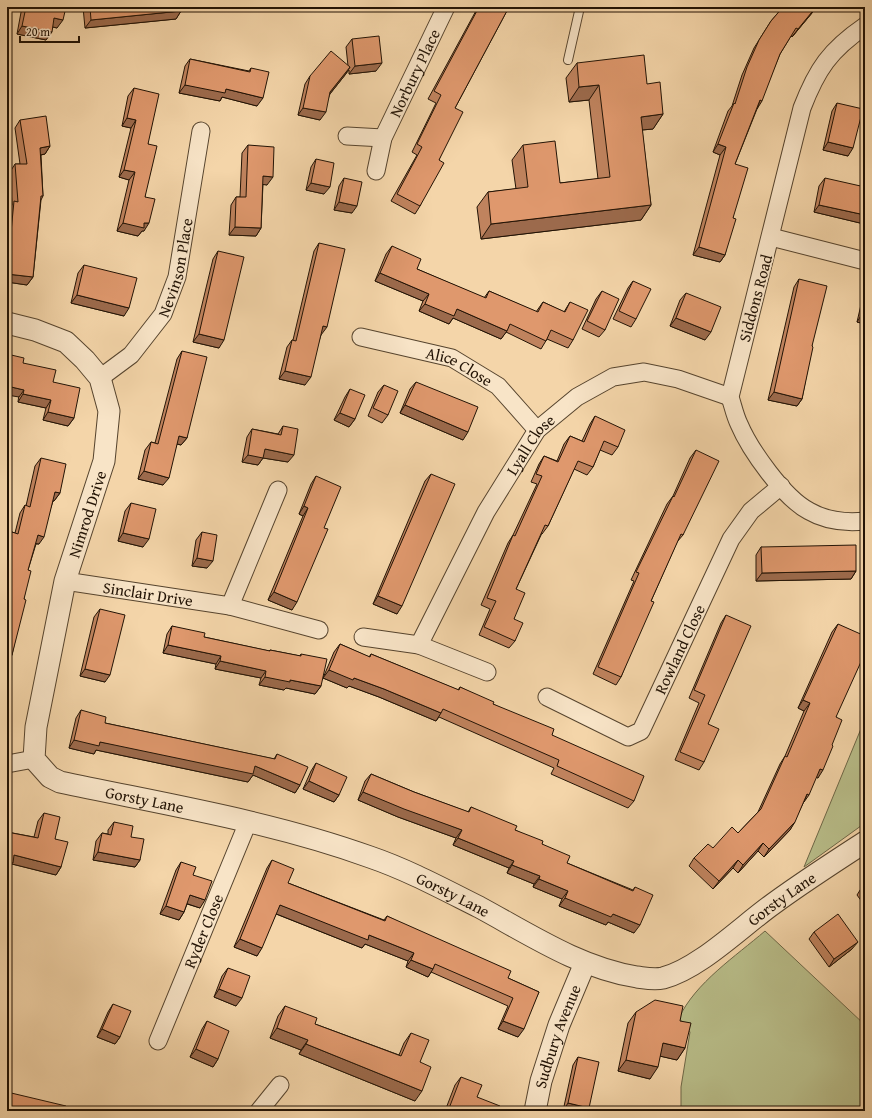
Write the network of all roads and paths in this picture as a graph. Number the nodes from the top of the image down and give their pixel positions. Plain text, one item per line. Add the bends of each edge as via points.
1 (446, 7) edge
2 (580, 7) edge
3 (865, 26) edge
4 (568, 60) dead end
5 (201, 131) dead end
6 (347, 136) dead end
7 (383, 138) junction
8 (376, 171) dead end
9 (771, 237) junction
10 (865, 261) edge
11 (7, 323) edge
12 (361, 337) dead end
13 (100, 378) junction
14 (730, 397) junction
15 (537, 430) junction
16 (781, 486) junction
17 (278, 490) dead end
18 (865, 521) edge
19 (65, 581) junction
20 (230, 606) junction
21 (319, 630) dead end
22 (363, 637) dead end
23 (419, 645) junction
24 (487, 672) dead end
25 (547, 697) dead end
26 (34, 759) junction
27 (7, 764) edge
28 (248, 822) junction
29 (865, 842) edge
30 (585, 963) junction
31 (158, 1041) dead end
32 (280, 1085) dead end
33 (258, 1111) edge
34 (535, 1111) edge

1 - 7 street, Norbury Place
2 - 4 lane
3 - 9 street, Siddons Road via 827,59 813,80 802,108
5 - 13 street, Nevinson Place via 177,278 164,314 131,355
6 - 7 street
7 - 8 street, Norbury Place
9 - 10 street
9 - 14 street, Siddons Road
11 - 13 street, Nimrod Drive via 66,342
12 - 15 street, Alice Close via 452,358 498,386
13 - 19 street, Nimrod Drive via 109,412 104,460
14 - 15 street, Lyall Close via 678,379 644,372 613,377 577,397
14 - 16 street via 739,424 762,462
15 - 23 street, Lyall Close via 486,512
16 - 18 street via 793,501 822,518 838,522
16 - 25 street, Rowland Close via 751,511 731,539 641,731 628,737
17 - 20 street
19 - 20 street, Sinclair Drive
19 - 26 street, Nimrod Drive via 36,727
20 - 21 street, Sinclair Drive
22 - 23 street
23 - 24 street
26 - 27 street
26 - 28 street, Gorsty Lane via 50,777 60,782
28 - 30 street, Gorsty Lane via 371,857 427,880
28 - 31 street, Ryder Close
29 - 30 street, Gorsty Lane via 815,873 679,972 652,979 626,975
30 - 34 street, Sudbury Avenue via 558,1025
32 - 33 street

